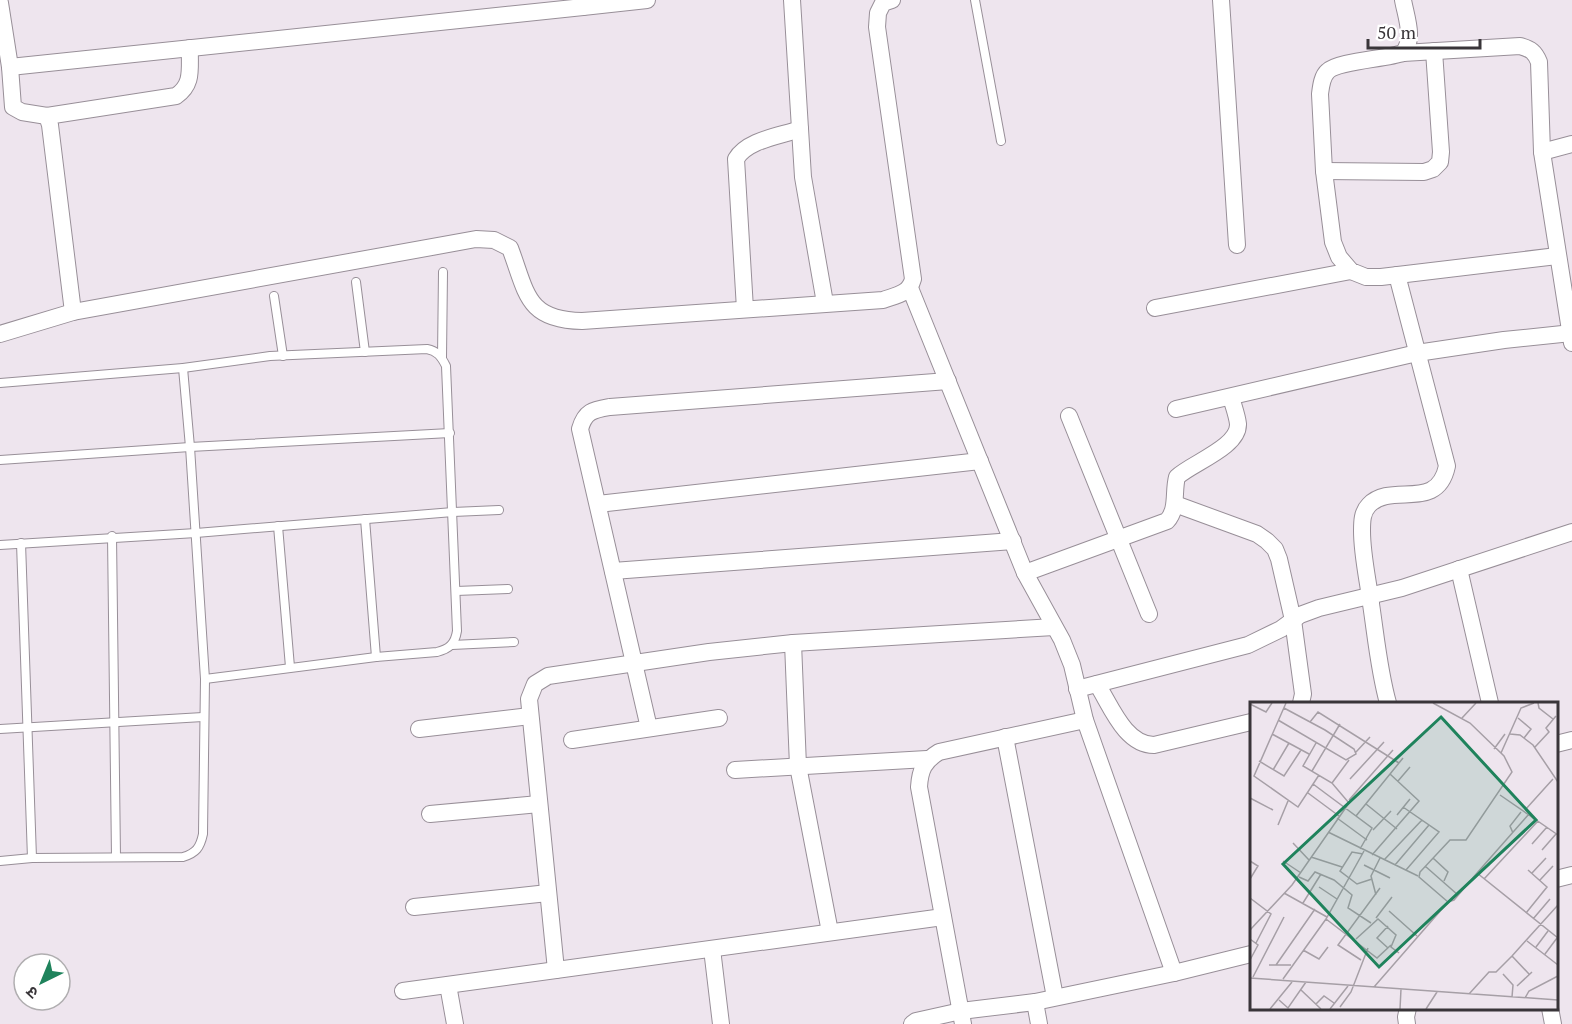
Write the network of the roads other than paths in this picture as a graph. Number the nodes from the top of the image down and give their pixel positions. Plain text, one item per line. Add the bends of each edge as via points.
1 (647, 0) edge
2 (792, 0) edge
3 (975, 0) edge
4 (1221, 0) edge
5 (1403, 0) edge
6 (884, 1) edge
7 (0, 3) edge
8 (582, 3) edge
9 (190, 48) junction
10 (1434, 51) junction
11 (1404, 53) junction
12 (10, 67) junction
13 (6, 107) edge
14 (47, 116) junction
15 (800, 129) junction
16 (1001, 141) dead end
17 (1572, 144) edge
18 (1542, 152) junction
19 (1324, 171) junction
20 (1237, 245) dead end
21 (1557, 256) junction
22 (1351, 271) junction
23 (443, 272) dead end
24 (1397, 275) junction
25 (356, 282) dead end
26 (1568, 286) edge
27 (910, 288) junction
28 (274, 296) dead end
29 (825, 303) junction
30 (1155, 308) dead end
31 (745, 309) junction
32 (73, 312) junction
33 (0, 334) edge
34 (1572, 337) edge
35 (365, 352) junction
36 (1417, 353) junction
37 (283, 356) junction
38 (442, 357) junction
39 (183, 368) junction
40 (948, 381) junction
41 (0, 383) edge
42 (1231, 397) junction
43 (1176, 410) dead end
44 (1069, 416) dead end
45 (450, 433) junction
46 (190, 447) junction
47 (0, 460) edge
48 (980, 461) junction
49 (598, 504) junction
50 (1175, 504) junction
51 (499, 510) dead end
52 (453, 512) junction
53 (365, 519) junction
54 (278, 526) junction
55 (196, 532) junction
56 (1572, 532) edge
57 (112, 536) junction
58 (1117, 539) junction
59 (1013, 541) junction
60 (21, 543) junction
61 (0, 545) edge
62 (1459, 569) junction
63 (613, 571) junction
64 (1025, 573) junction
65 (508, 589) dead end
66 (456, 591) junction
67 (1370, 596) junction
68 (1149, 614) dead end
69 (1293, 620) junction
70 (1054, 627) junction
71 (514, 642) dead end
72 (793, 643) junction
73 (452, 645) junction
74 (376, 657) junction
75 (635, 663) junction
76 (290, 667) junction
77 (205, 679) junction
78 (1097, 684) junction
79 (1077, 688) junction
80 (1301, 702) edge
81 (1388, 702) edge
82 (1490, 702) edge
83 (530, 716) junction
84 (203, 717) junction
85 (719, 718) dead end
86 (1085, 720) junction
87 (114, 721) junction
88 (1250, 722) edge
89 (28, 727) junction
90 (649, 728) junction
91 (0, 729) edge
92 (419, 729) dead end
93 (1005, 737) junction
94 (572, 740) dead end
95 (1572, 740) edge
96 (1557, 744) edge
97 (927, 759) junction
98 (798, 766) junction
99 (735, 770) dead end
100 (539, 804) junction
101 (430, 814) dead end
102 (116, 857) junction
103 (32, 858) junction
104 (0, 861) edge
105 (1572, 875) edge
106 (1557, 879) edge
107 (548, 893) junction
108 (414, 907) dead end
109 (943, 917) junction
110 (830, 933) junction
111 (712, 949) junction
112 (1250, 954) edge
113 (555, 970) junction
114 (1174, 973) junction
115 (448, 985) junction
116 (403, 991) dead end
117 (1055, 997) junction
118 (1035, 1002) junction
119 (1408, 1009) edge
120 (1550, 1009) edge
121 (962, 1017) edge
122 (455, 1024) edge
123 (721, 1024) edge
124 (912, 1024) edge
125 (1039, 1024) edge
126 (1407, 1024) edge
127 (1553, 1024) edge

1 - 8 street
2 - 15 street
3 - 16 lane
4 - 20 street
5 - 11 street via 1409,38
6 - 27 street via 877,27 913,279
7 - 12 street
8 - 9 street
9 - 12 street
9 - 14 street via 189,80 186,90 176,96
10 - 11 street
10 - 18 street via 1520,46 1536,54
10 - 19 street via 1440,162 1424,172
11 - 19 street via 1337,65 1327,71 1320,93
12 - 13 street
13 - 14 street
14 - 32 street
15 - 29 street via 802,177
15 - 31 street via 749,146 736,159
17 - 18 street
18 - 21 street
19 - 22 street via 1333,242
21 - 24 street
21 - 26 street
22 - 24 street via 1366,277
22 - 30 street
23 - 38 lane
24 - 36 street
25 - 35 lane
26 - 34 street
27 - 29 street via 883,300
27 - 40 street
28 - 37 lane
29 - 31 street
31 - 32 street via 560,321 541,313 529,298 510,248 494,240 476,239
32 - 33 street
34 - 36 street via 1495,341
35 - 37 lane
35 - 38 lane via 427,349
36 - 42 street
36 - 67 street via 1447,466 1436,488 1420,494 1382,497 1369,505 1363,515
37 - 39 lane
38 - 45 lane via 446,366
39 - 41 lane
39 - 46 lane
40 - 48 street
40 - 49 street via 593,410 583,418 580,429
42 - 43 street
42 - 50 street via 1238,425 1235,437 1177,477
44 - 58 street
45 - 46 lane
45 - 52 lane
46 - 47 lane
46 - 55 lane
48 - 49 street
48 - 59 street
49 - 63 street
50 - 58 street via 1167,521
50 - 69 street via 1268,540 1279,559
51 - 52 lane
52 - 53 lane
52 - 66 lane
53 - 54 lane
53 - 74 lane
54 - 55 lane
54 - 76 lane
55 - 57 lane
55 - 77 lane
56 - 62 street
57 - 60 lane
57 - 87 lane
58 - 64 street
58 - 68 street
59 - 63 street
59 - 64 street
60 - 61 lane
60 - 89 lane
62 - 67 street
62 - 82 street
63 - 75 street
64 - 70 street
65 - 66 lane
66 - 73 lane via 457,631
67 - 69 street via 1319,608
67 - 81 street
69 - 78 street via 1248,645
69 - 80 street
70 - 72 street
70 - 79 street via 1072,665
71 - 73 lane
72 - 75 street
72 - 98 street
73 - 74 lane via 437,652
74 - 76 lane
75 - 83 street via 548,676 535,684 529,699
75 - 90 street
76 - 77 lane
77 - 84 lane
78 - 79 street
78 - 88 street via 1125,729 1144,745
79 - 86 street
83 - 92 street
83 - 100 street
84 - 87 lane
84 - 102 lane via 201,846 183,857
85 - 90 street
86 - 93 street
86 - 114 street
87 - 89 lane
87 - 102 lane
89 - 91 lane
89 - 103 lane
90 - 94 street
93 - 97 street via 939,752
93 - 117 street
95 - 96 street
97 - 98 street
97 - 109 street via 920,772 919,787
98 - 99 street
98 - 110 street
100 - 101 street
100 - 107 street
102 - 103 lane
103 - 104 lane
105 - 106 street
107 - 108 street
107 - 113 street
109 - 110 street
109 - 121 street
110 - 111 street
111 - 113 street
111 - 123 street
112 - 114 street
113 - 115 street
114 - 117 street
115 - 116 street
115 - 122 street
117 - 118 street
118 - 121 street
118 - 125 street
119 - 126 street
120 - 127 street
121 - 124 street

